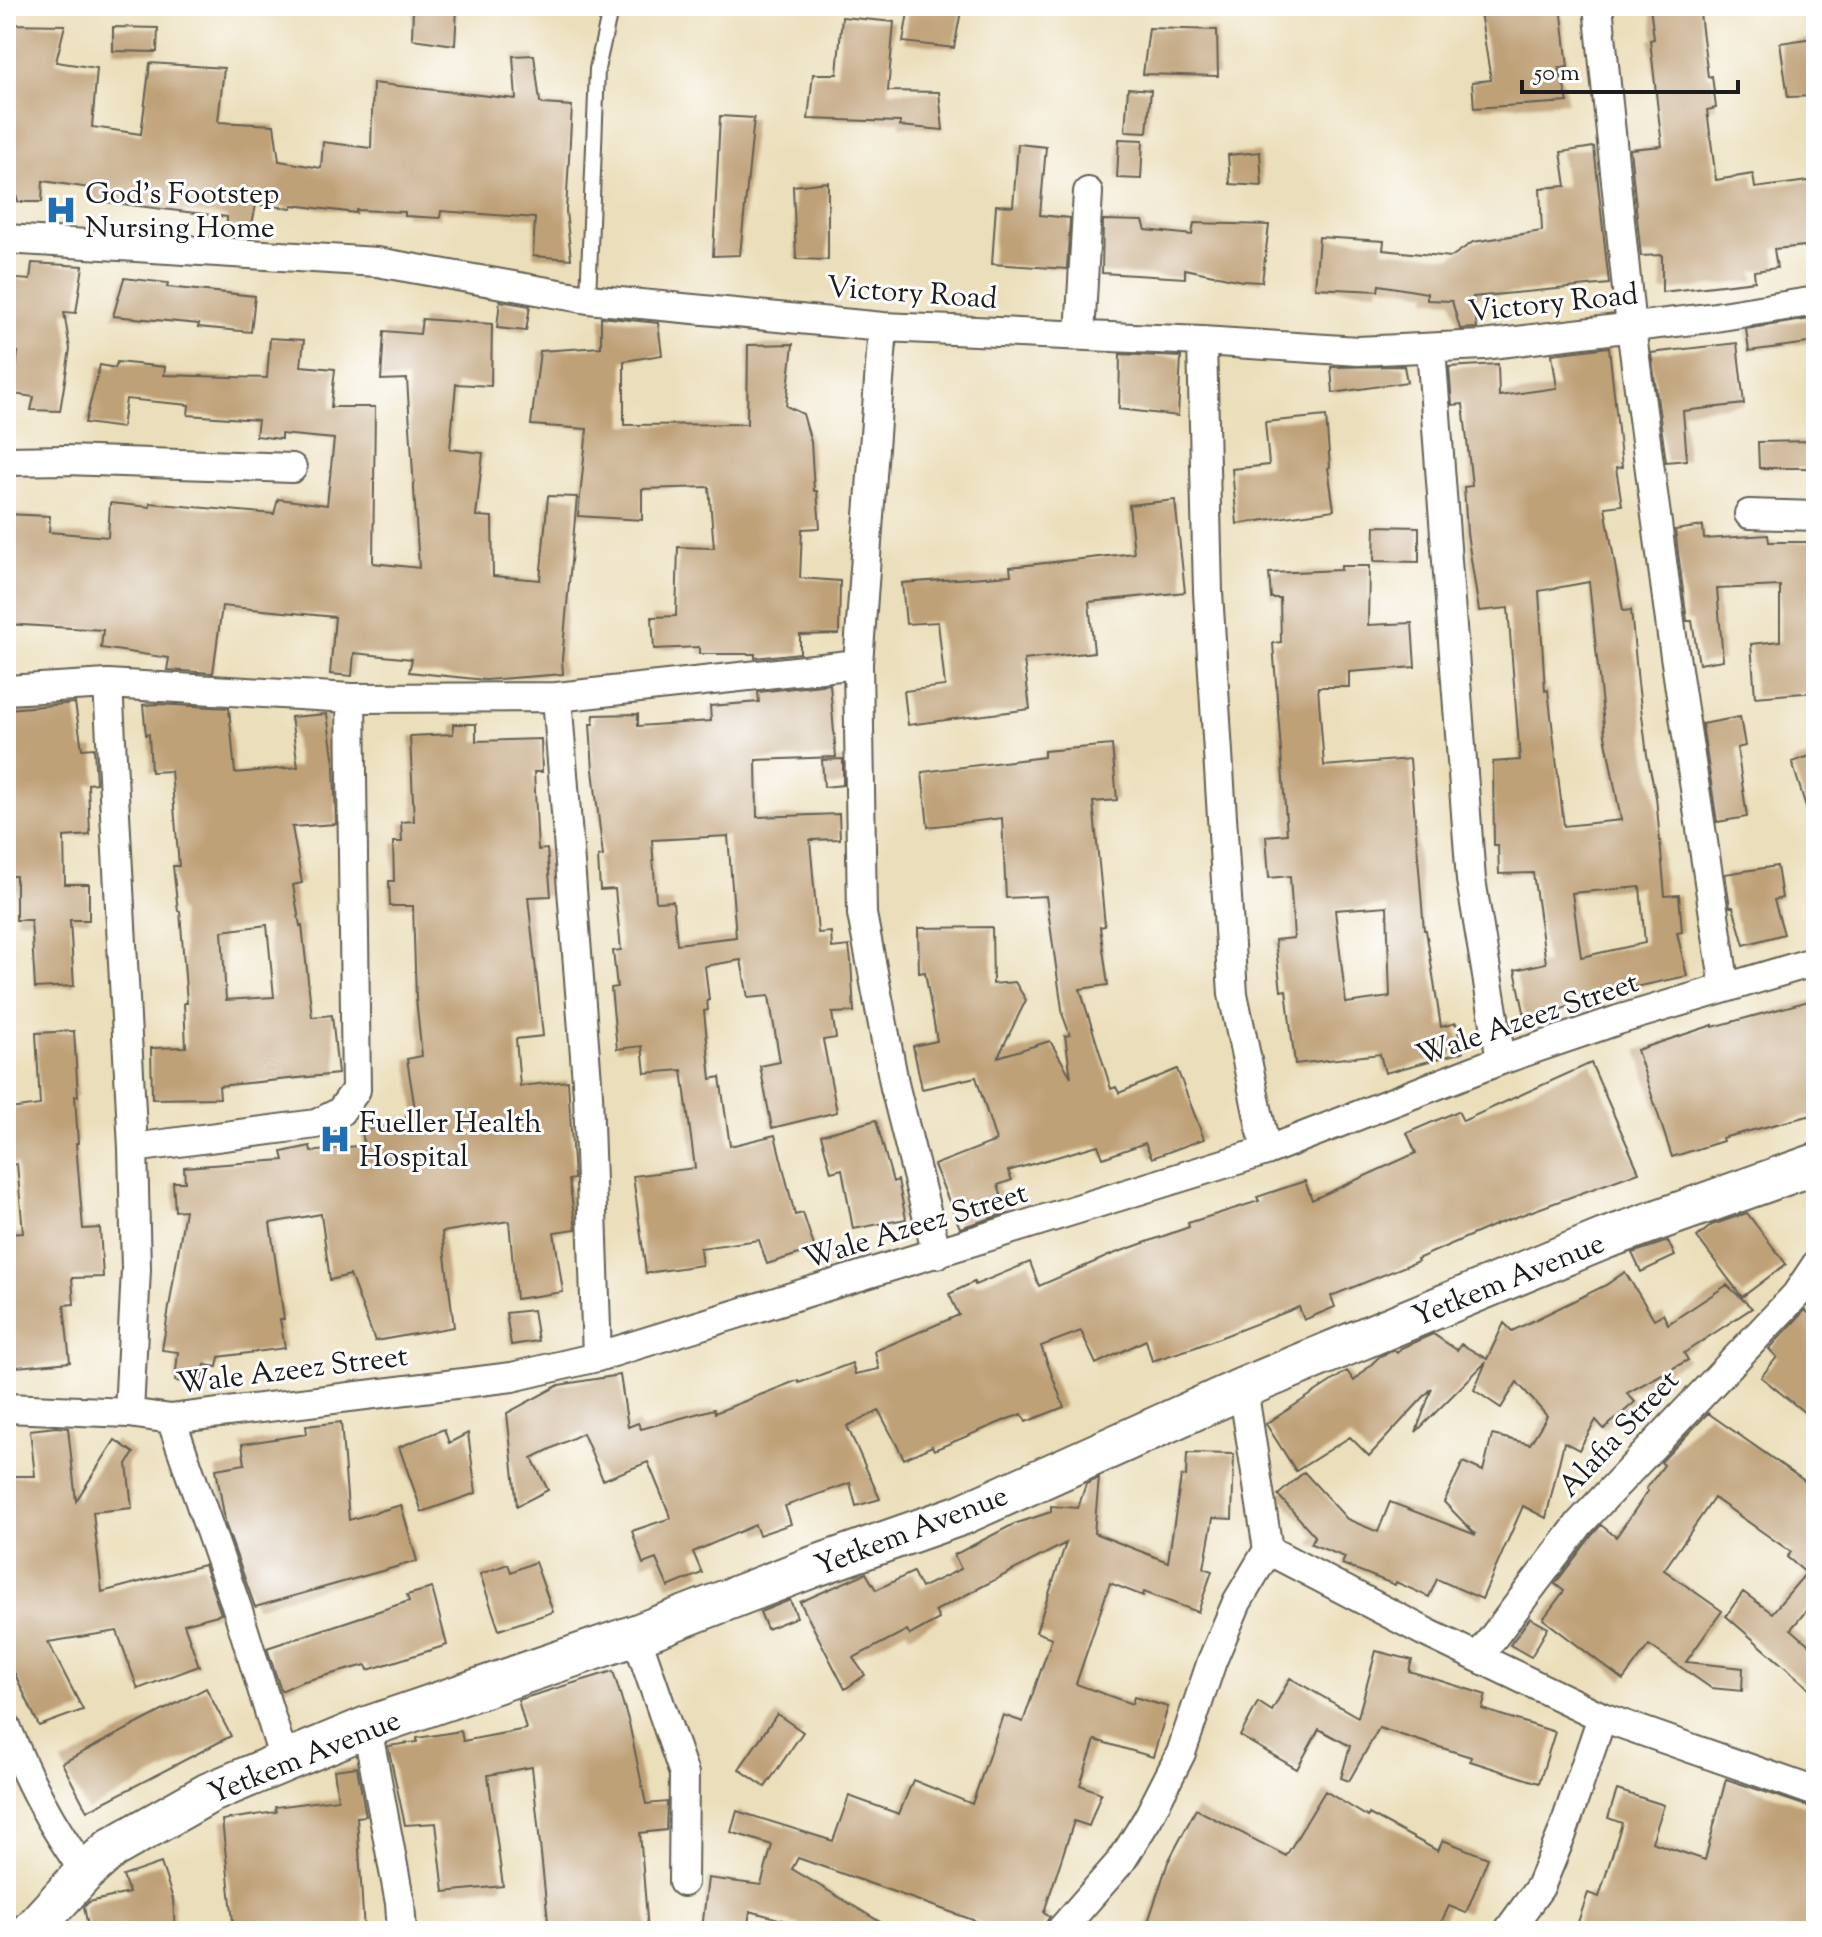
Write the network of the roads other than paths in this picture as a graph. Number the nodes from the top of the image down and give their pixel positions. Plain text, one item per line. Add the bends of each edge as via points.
1 (611, 6) edge
2 (1598, 6) edge
3 (1088, 192) dead end
4 (6, 239) edge
5 (588, 299) junction
6 (1816, 301) edge
7 (883, 327) junction
8 (1631, 328) junction
9 (1080, 335) junction
10 (1202, 341) junction
11 (1431, 348) junction
12 (6, 461) edge
13 (292, 468) dead end
14 (1749, 514) dead end
15 (1816, 516) edge
16 (858, 664) junction
17 (108, 684) junction
18 (6, 690) edge
19 (557, 697) junction
20 (351, 698) junction
21 (1816, 961) edge
22 (1725, 988) junction
23 (1501, 1060) junction
24 (133, 1148) junction
25 (1266, 1151) junction
26 (1816, 1164) edge
27 (937, 1254) junction
28 (1816, 1265) edge
29 (597, 1357) junction
30 (1243, 1388) junction
31 (6, 1408) edge
32 (129, 1413) junction
33 (171, 1419) junction
34 (1268, 1550) junction
35 (636, 1635) junction
36 (1479, 1656) junction
37 (1602, 1717) junction
38 (6, 1726) edge
39 (367, 1727) junction
40 (285, 1763) junction
41 (1816, 1792) edge
42 (85, 1872) junction
43 (683, 1882) dead end
44 (31, 1931) edge
45 (402, 1931) edge
46 (1060, 1931) edge
47 (1508, 1931) edge

1 - 5 lane via 597,69
2 - 8 street
3 - 9 street
4 - 5 street, Victory Road via 377,262
5 - 7 street, Victory Road
6 - 8 street, Victory Road
7 - 9 street, Victory Road
7 - 16 street
8 - 11 street, Victory Road
8 - 22 street
9 - 10 street, Victory Road
10 - 11 street, Victory Road via 1358,351
10 - 25 street via 1208,592 1233,994
11 - 23 street via 1471,880
12 - 13 street
14 - 15 street
16 - 19 street
16 - 27 street via 862,914 895,1088
17 - 18 street
17 - 20 street
17 - 24 street
19 - 20 street
19 - 29 street via 588,1094
20 - 24 street via 356,1090 340,1112 316,1124
21 - 22 street, Wale Azeez Street
22 - 23 street, Wale Azeez Street
23 - 25 street, Wale Azeez Street
24 - 32 street via 136,1269
25 - 27 street, Wale Azeez Street
26 - 30 street, Yetkem Avenue via 1604,1239
27 - 29 street, Wale Azeez Street
28 - 36 street, Alafia Street via 1796,1295 1580,1523
29 - 33 street, Wale Azeez Street via 512,1377
30 - 34 street
30 - 35 street, Yetkem Avenue via 961,1515
31 - 32 street, Wale Azeez Street
32 - 33 street, Wale Azeez Street
33 - 40 street
34 - 36 street
34 - 46 street via 1237,1602 1181,1753 1148,1818 1122,1860
35 - 39 street, Yetkem Avenue
35 - 43 street via 684,1774
36 - 37 street
37 - 41 street
37 - 47 street via 1540,1887
38 - 42 street via 53,1826
39 - 40 street, Yetkem Avenue
39 - 45 street
40 - 42 street, Yetkem Avenue via 209,1793 112,1848
42 - 44 street, Yetkem Avenue

